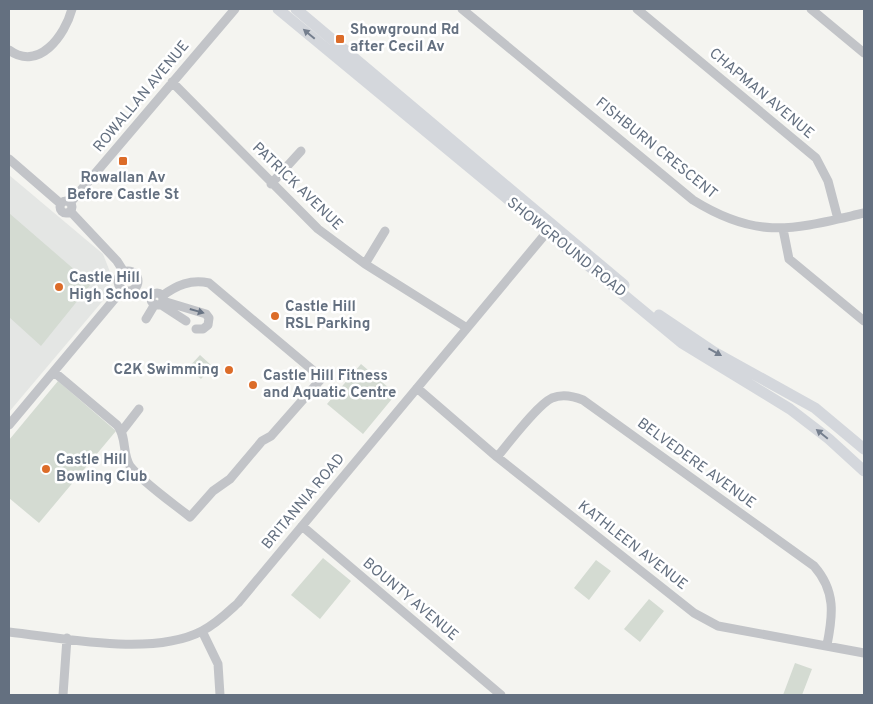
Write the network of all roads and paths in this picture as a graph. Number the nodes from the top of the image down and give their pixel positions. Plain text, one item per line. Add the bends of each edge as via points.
1 (72, 9) edge
2 (235, 9) edge
3 (278, 9) edge
4 (296, 9) edge
5 (462, 9) edge
6 (637, 9) edge
7 (811, 9) edge
8 (9, 50) edge
9 (864, 53) edge
10 (172, 82) junction
11 (301, 151) dead end
12 (9, 159) edge
13 (271, 184) junction
14 (67, 206) junction
15 (864, 214) edge
16 (838, 219) junction
17 (783, 229) junction
18 (386, 231) dead end
19 (546, 232) junction
20 (365, 264) junction
21 (124, 272) junction
22 (138, 285) junction
23 (122, 290) junction
24 (158, 300) junction
25 (146, 319) dead end
26 (186, 320) dead end
27 (864, 321) edge
28 (467, 328) junction
29 (196, 329) dead end
30 (54, 372) junction
31 (417, 388) junction
32 (139, 410) dead end
33 (9, 425) edge
34 (122, 431) junction
35 (864, 448) edge
36 (497, 457) junction
37 (864, 471) edge
38 (302, 526) junction
39 (202, 631) junction
40 (9, 632) edge
41 (67, 638) junction
42 (827, 645) junction
43 (864, 653) edge
44 (63, 695) edge
45 (220, 695) edge
46 (501, 695) edge

1 - 8 street via 69,22 57,41 40,54 25,57
2 - 10 street, ROWALLAN AVENUE
19 -> 3 main road, SHOWGROUND ROAD
4 -> 35 main road, SHOWGROUND ROAD via 665,320 714,352 815,408
5 - 17 street, FISHBURN CRESCENT via 693,200 727,218
6 - 16 street, CHAPMAN AVENUE via 816,158 828,181
7 - 9 street
10 - 13 street, PATRICK AVENUE
10 - 14 street, ROWALLAN AVENUE
11 - 13 street
12 - 14 street
13 - 20 street, PATRICK AVENUE via 318,229
14 - 21 street
15 - 16 street, FISHBURN CRESCENT
16 - 17 street, FISHBURN CRESCENT via 814,226
17 - 27 street via 789,258
18 - 20 street
19 - 28 street, BRITANNIA ROAD
37 -> 19 main road, SHOWGROUND ROAD via 790,409 682,343
20 - 28 street, PATRICK AVENUE
21 - 22 street via 133,272
21 - 23 street via 118,281
22 - 23 street via 132,291
22 - 24 street
23 - 30 street
24 - 25 street
24 - 26 street
24 -> 29 street via 206,314 208,325 203,330
24 - 34 street via 177,285 197,281 209,283 322,378 271,436 262,441 230,479 213,491 190,517 131,466
28 - 31 street, BRITANNIA ROAD
30 - 33 street
30 - 34 street
31 - 36 street, KATHLEEN AVENUE
31 - 38 street, BRITANNIA ROAD
32 - 34 street
36 - 42 street, KATHLEEN AVENUE via 694,613 718,626
36 - 42 street, BELVEDERE AVENUE via 544,403 566,396 583,400 814,566 828,585 832,600 833,615
38 - 39 street, BRITANNIA ROAD via 238,603
38 - 46 street, BOUNTY AVENUE
39 - 41 street, BRITANNIA ROAD via 150,645
39 - 45 street via 218,664
40 - 41 street, BRITANNIA ROAD
41 - 44 street
42 - 43 street, KATHLEEN AVENUE

